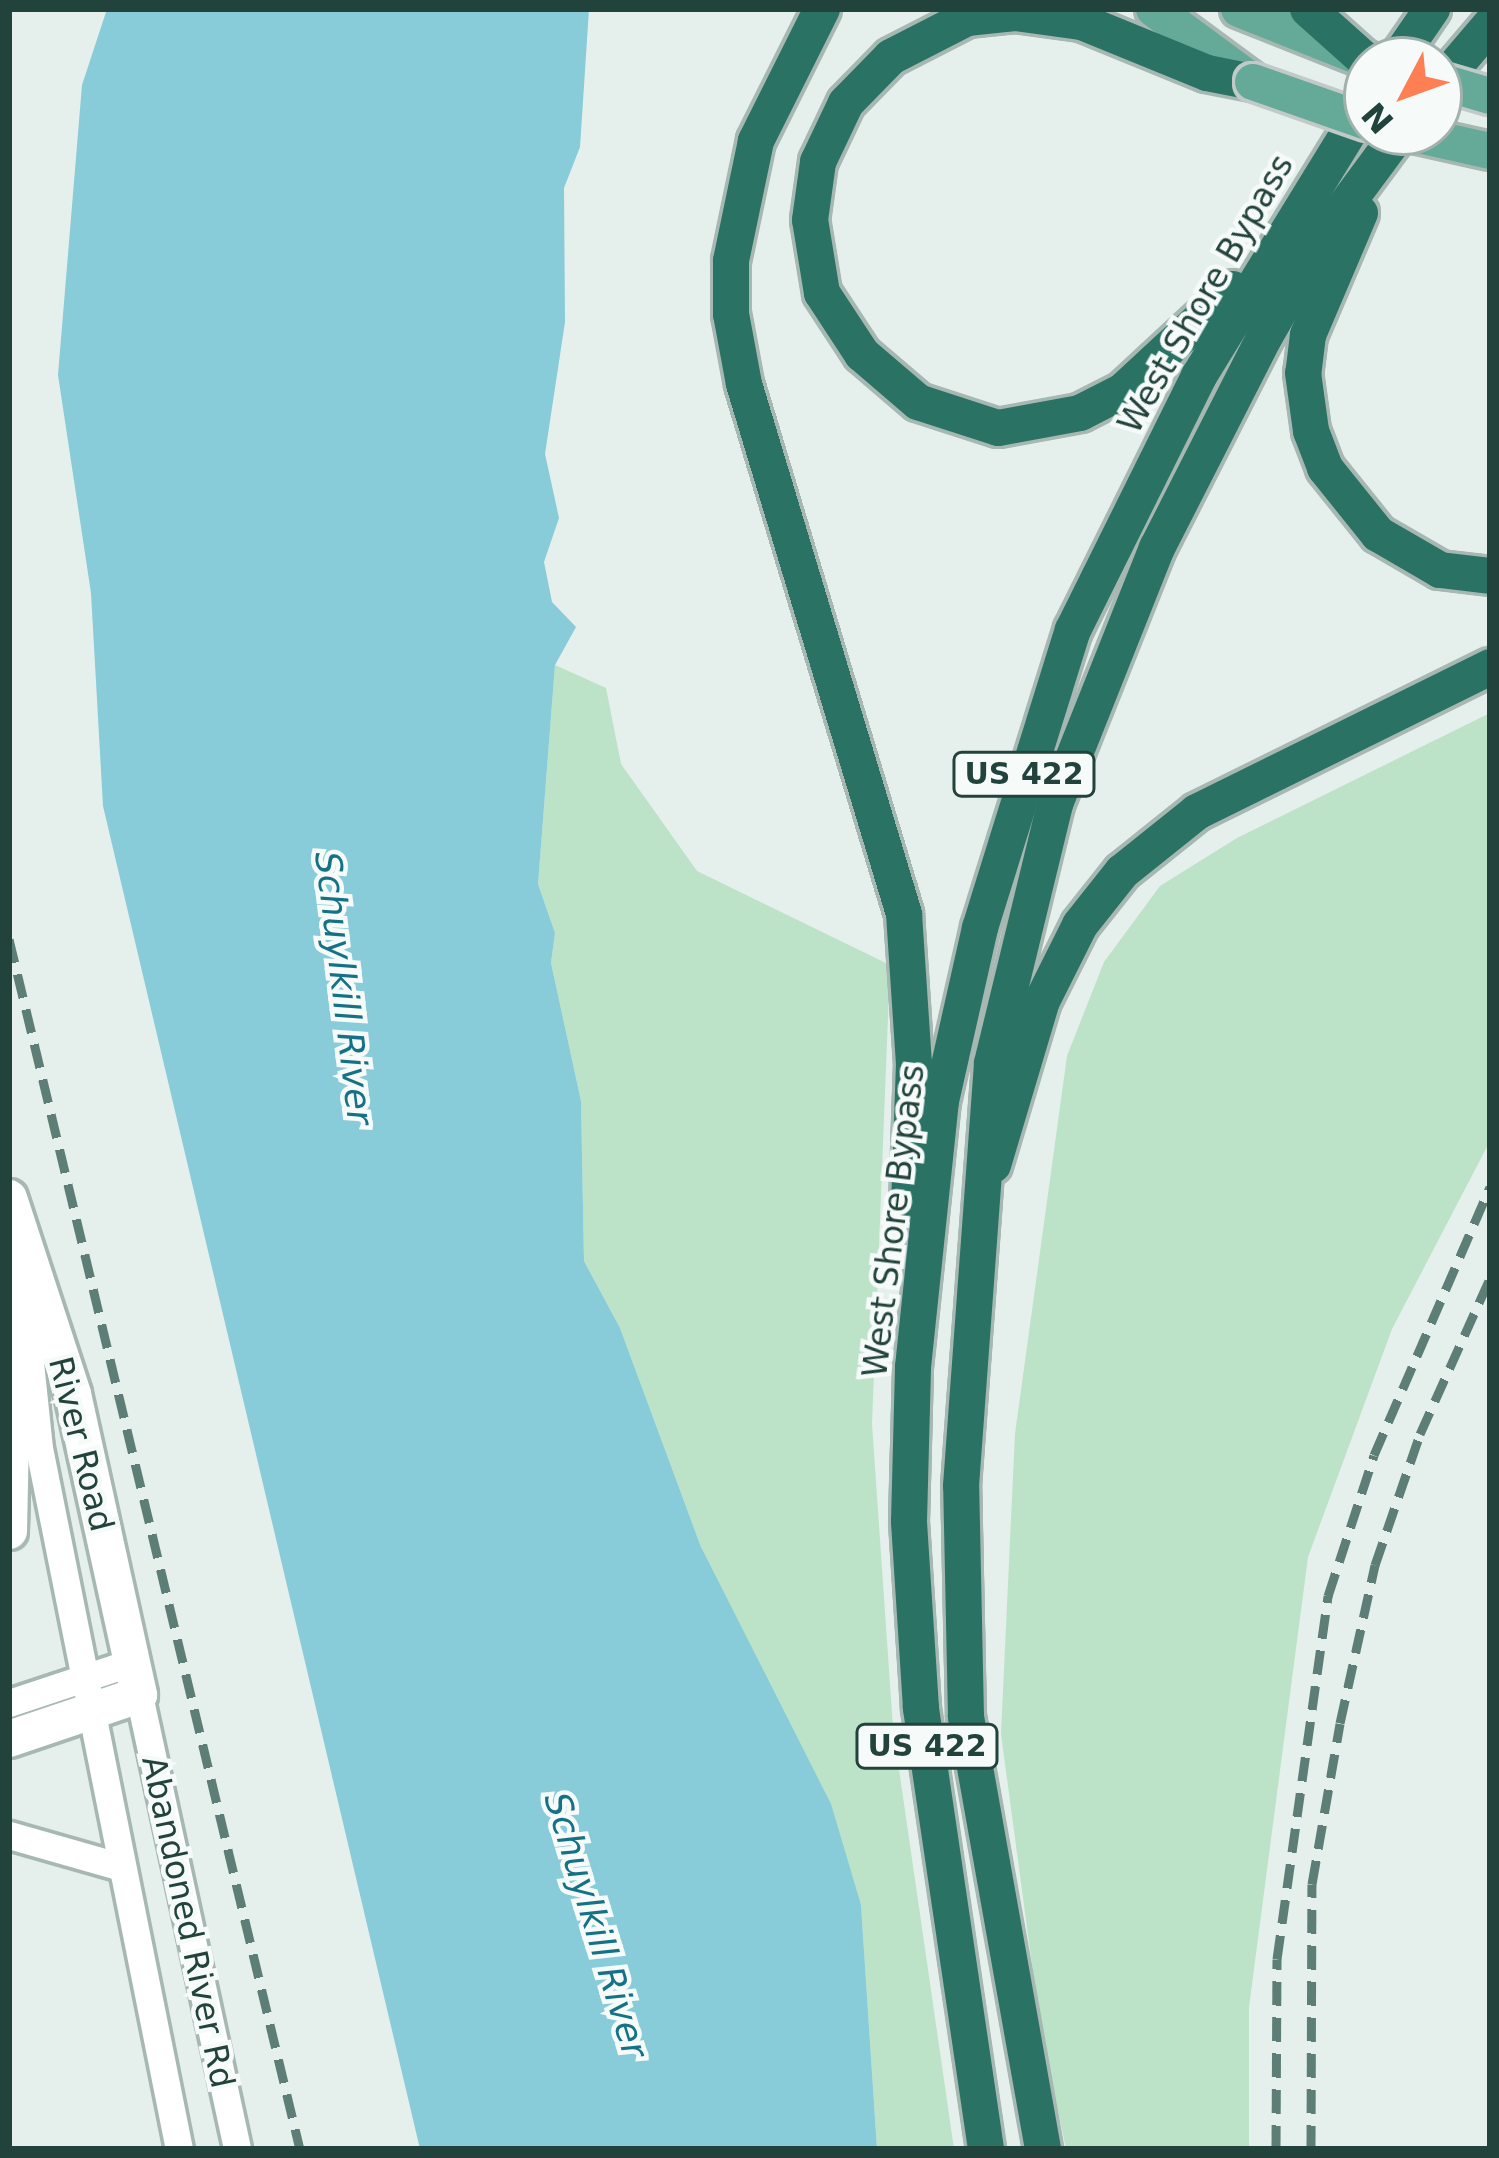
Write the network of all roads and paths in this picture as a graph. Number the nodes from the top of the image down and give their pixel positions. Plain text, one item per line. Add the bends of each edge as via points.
1 (822, 9) edge
2 (1154, 9) edge
3 (1239, 9) edge
4 (1432, 9) edge
5 (1294, 18) edge
6 (1490, 25) edge
7 (1402, 36) edge
8 (1343, 43) edge
9 (1463, 56) edge
10 (1253, 82) junction
11 (1343, 116) edge
12 (1343, 140) edge
13 (1375, 156) edge
14 (1381, 156) edge
15 (1269, 252) junction
16 (1490, 576) edge
17 (1490, 667) edge
18 (978, 1202) junction
19 (12, 1212) edge
20 (915, 1340) junction
21 (9, 1531) edge
22 (136, 1679) junction
23 (87, 1692) junction
24 (9, 1703) edge
25 (9, 1739) edge
26 (9, 1835) edge
27 (121, 1867) junction
28 (179, 2149) edge
29 (237, 2149) edge
30 (986, 2149) edge
31 (1043, 2149) edge

1 - 20 highway via 756,140 734,242 731,314 744,384 904,914 914,1063 907,1255
2 - 10 main road
3 - 5 main road
4 - 7 highway
5 - 8 highway
6 - 9 highway
10 - 11 main road, bridge
10 - 15 highway via 1207,73 1060,17 1016,13 955,22 878,66 846,103 818,162 810,238 833,314 890,383 952,417 998,428 1080,413 1142,379
12 - 15 highway, West Shore Bypass / US 422
13 - 18 highway, US 422 via 1216,424 1054,804 992,1063
14 - 16 highway via 1309,335 1303,374 1311,431 1325,468 1378,534 1440,570
15 - 20 highway, West Shore Bypass / US 422 via 1113,538 1041,717 941,1101
17 - 18 highway via 1197,812 1122,872 1080,925 1042,1001 1016,1109
18 - 31 highway, US 422 via 961,1486 966,1717
19 - 21 street
19 - 22 street, River Road via 73,1394
19 - 23 street, Abandoned River Rd via 39,1448
20 - 30 highway, West Shore Bypass / US 422 via 909,1521 921,1708
22 - 23 street
22 - 29 street, Abandoned River Rd
23 - 24 street
23 - 25 street
23 - 27 street, Abandoned River Rd
26 - 27 street, Abandoned River Rd
27 - 28 street, Abandoned River Rd

